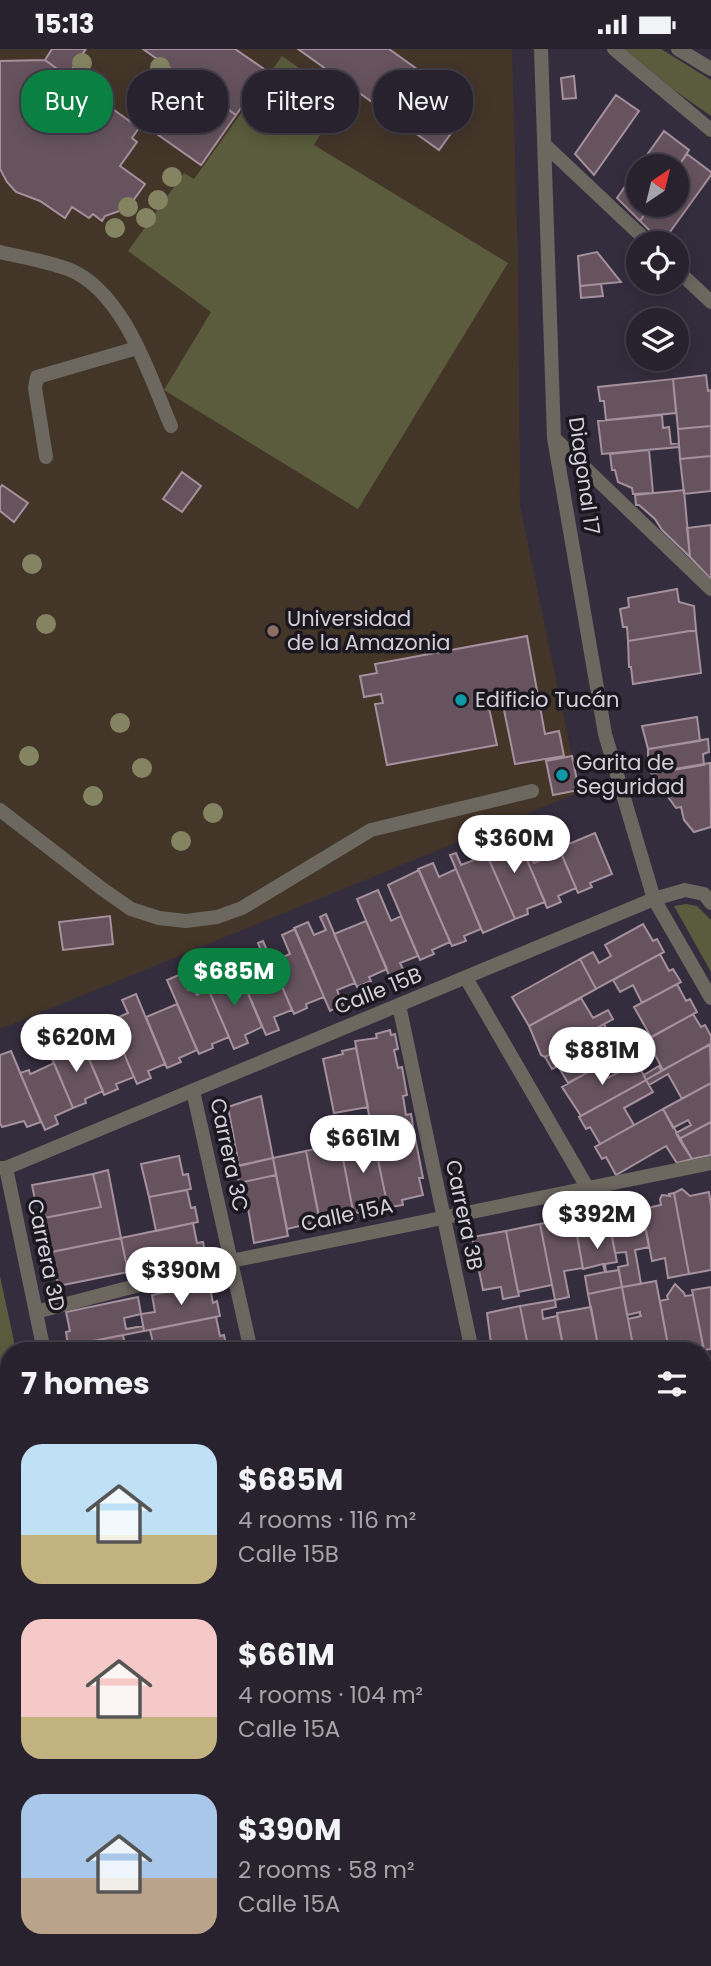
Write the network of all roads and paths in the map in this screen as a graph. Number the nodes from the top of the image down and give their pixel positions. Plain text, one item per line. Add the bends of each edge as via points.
1 (541, 49) edge
2 (614, 49) edge
3 (678, 49) edge
4 (711, 69) edge
5 (711, 130) edge
6 (544, 145) junction
7 (636, 231) edge
8 (0, 252) edge
9 (689, 281) edge
10 (711, 302) edge
11 (137, 348) junction
12 (171, 426) dead end
13 (554, 438) junction
14 (46, 457) dead end
15 (711, 590) edge
16 (532, 791) dead end
17 (0, 810) edge
18 (654, 899) junction
19 (711, 903) edge
20 (466, 978) junction
21 (711, 998) edge
22 (399, 1005) junction
23 (193, 1091) junction
24 (711, 1163) edge
25 (3, 1168) edge
26 (587, 1188) junction
27 (442, 1216) junction
28 (231, 1261) junction
29 (36, 1312) junction
30 (42, 1342) edge
31 (249, 1342) edge
32 (470, 1342) edge

1 - 6 street, Diagonal 17
2 - 5 street
3 - 4 street
6 - 7 street
6 - 13 street, Diagonal 17
8 - 11 street via 83,277 116,309
9 - 10 street
11 - 12 street
11 - 14 street via 37,377
13 - 15 street
13 - 18 street, Diagonal 17 via 605,734
16 - 17 street via 371,830 242,908 186,921 131,909
18 - 19 street, Calle 15B via 685,890 704,894
18 - 20 street, Calle 15B
18 - 21 street, Diagonal 17
20 - 22 street, Calle 15B
20 - 26 street
22 - 23 street, Calle 15B
22 - 27 street, Carrera 3B
23 - 25 street, Calle 15B
23 - 28 street, Carrera 3C
24 - 26 street, Calle 15A
25 - 29 street, Carrera 3D
26 - 27 street, Calle 15A
27 - 28 street, Calle 15A
27 - 32 street, Carrera 3B
28 - 29 street, Calle 15A
28 - 31 street, Carrera 3C
29 - 30 street, Carrera 3D

